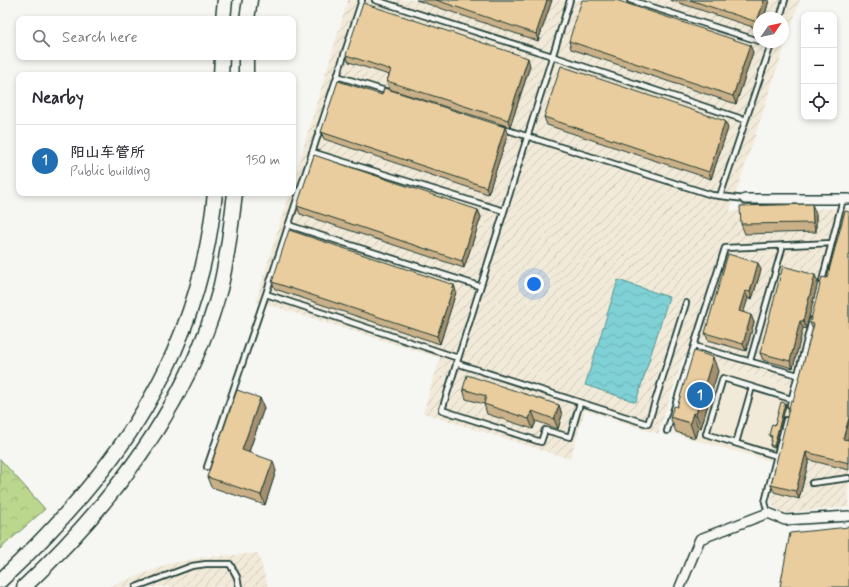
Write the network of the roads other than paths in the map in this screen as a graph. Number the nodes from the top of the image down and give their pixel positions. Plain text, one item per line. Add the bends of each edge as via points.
1 (225, 0) edge
2 (250, 0) edge
3 (362, 0) edge
4 (375, 0) edge
5 (570, 0) edge
6 (630, 0) edge
7 (786, 0) edge
8 (782, 12) edge
9 (223, 16) edge
10 (247, 16) edge
11 (753, 39) edge
12 (769, 48) edge
13 (552, 56) junction
14 (222, 60) edge
15 (246, 60) edge
16 (222, 72) edge
17 (246, 72) edge
18 (337, 76) junction
19 (398, 95) edge
20 (745, 120) junction
21 (497, 126) edge
22 (527, 136) junction
23 (312, 152) junction
24 (215, 196) edge
25 (235, 196) edge
26 (720, 196) junction
27 (745, 199) joint
28 (846, 199) edge
29 (504, 211) junction
30 (288, 225) junction
31 (832, 243) junction
32 (783, 245) junction
33 (479, 286) junction
34 (820, 290) edge
35 (266, 294) junction
36 (686, 303) dead end
37 (814, 313) edge
38 (694, 346) junction
39 (458, 358) junction
40 (750, 361) junction
41 (456, 363) junction
42 (798, 375) junction
43 (752, 387) junction
44 (791, 399) junction
45 (580, 403) junction
46 (667, 431) dead end
47 (736, 443) junction
48 (777, 456) junction
49 (207, 467) dead end
50 (849, 478) edge
51 (812, 483) dead end
52 (768, 513) junction
53 (849, 516) edge
54 (0, 581) edge
55 (24, 587) edge
56 (136, 587) edge
57 (238, 587) edge
58 (680, 587) edge

1 - 9 main road
2 - 10 main road
3 - 18 lane
4 - 13 lane
5 - 13 lane
6 - 11 lane
7 - 8 lane
12 - 20 lane
13 - 20 lane
13 - 22 lane
14 - 16 main road
15 - 17 main road
18 - 19 lane
18 - 23 lane
20 - 26 lane
21 - 22 lane
22 - 26 lane
22 - 29 lane
23 - 29 lane
23 - 30 lane
24 - 54 main road via 208,244 198,286 179,343 153,397 122,446 89,488
25 - 55 main road via 227,254 219,289 199,348 173,404 139,458 104,503
26 - 27 lane
27 - 28 street
28 - 31 lane
29 - 33 lane
30 - 33 lane
30 - 35 lane
31 - 32 lane
31 - 34 lane
32 - 38 lane via 725,248
32 - 40 lane
33 - 39 lane
35 - 39 lane
35 - 49 lane
36 - 45 lane via 648,424
37 - 42 lane
38 - 40 lane
38 - 46 lane
39 - 41 lane
40 - 42 lane
41 - 45 lane
41 - 45 lane via 442,410 541,442 545,430 570,437
42 - 44 lane
43 - 44 lane
43 - 47 lane
43 - 47 lane via 723,378 706,434
44 - 48 lane
47 - 48 lane
48 - 52 lane via 765,502
50 - 51 lane
52 - 53 street via 785,520
52 - 58 street via 700,539
56 - 57 lane via 192,566 230,564 237,577

